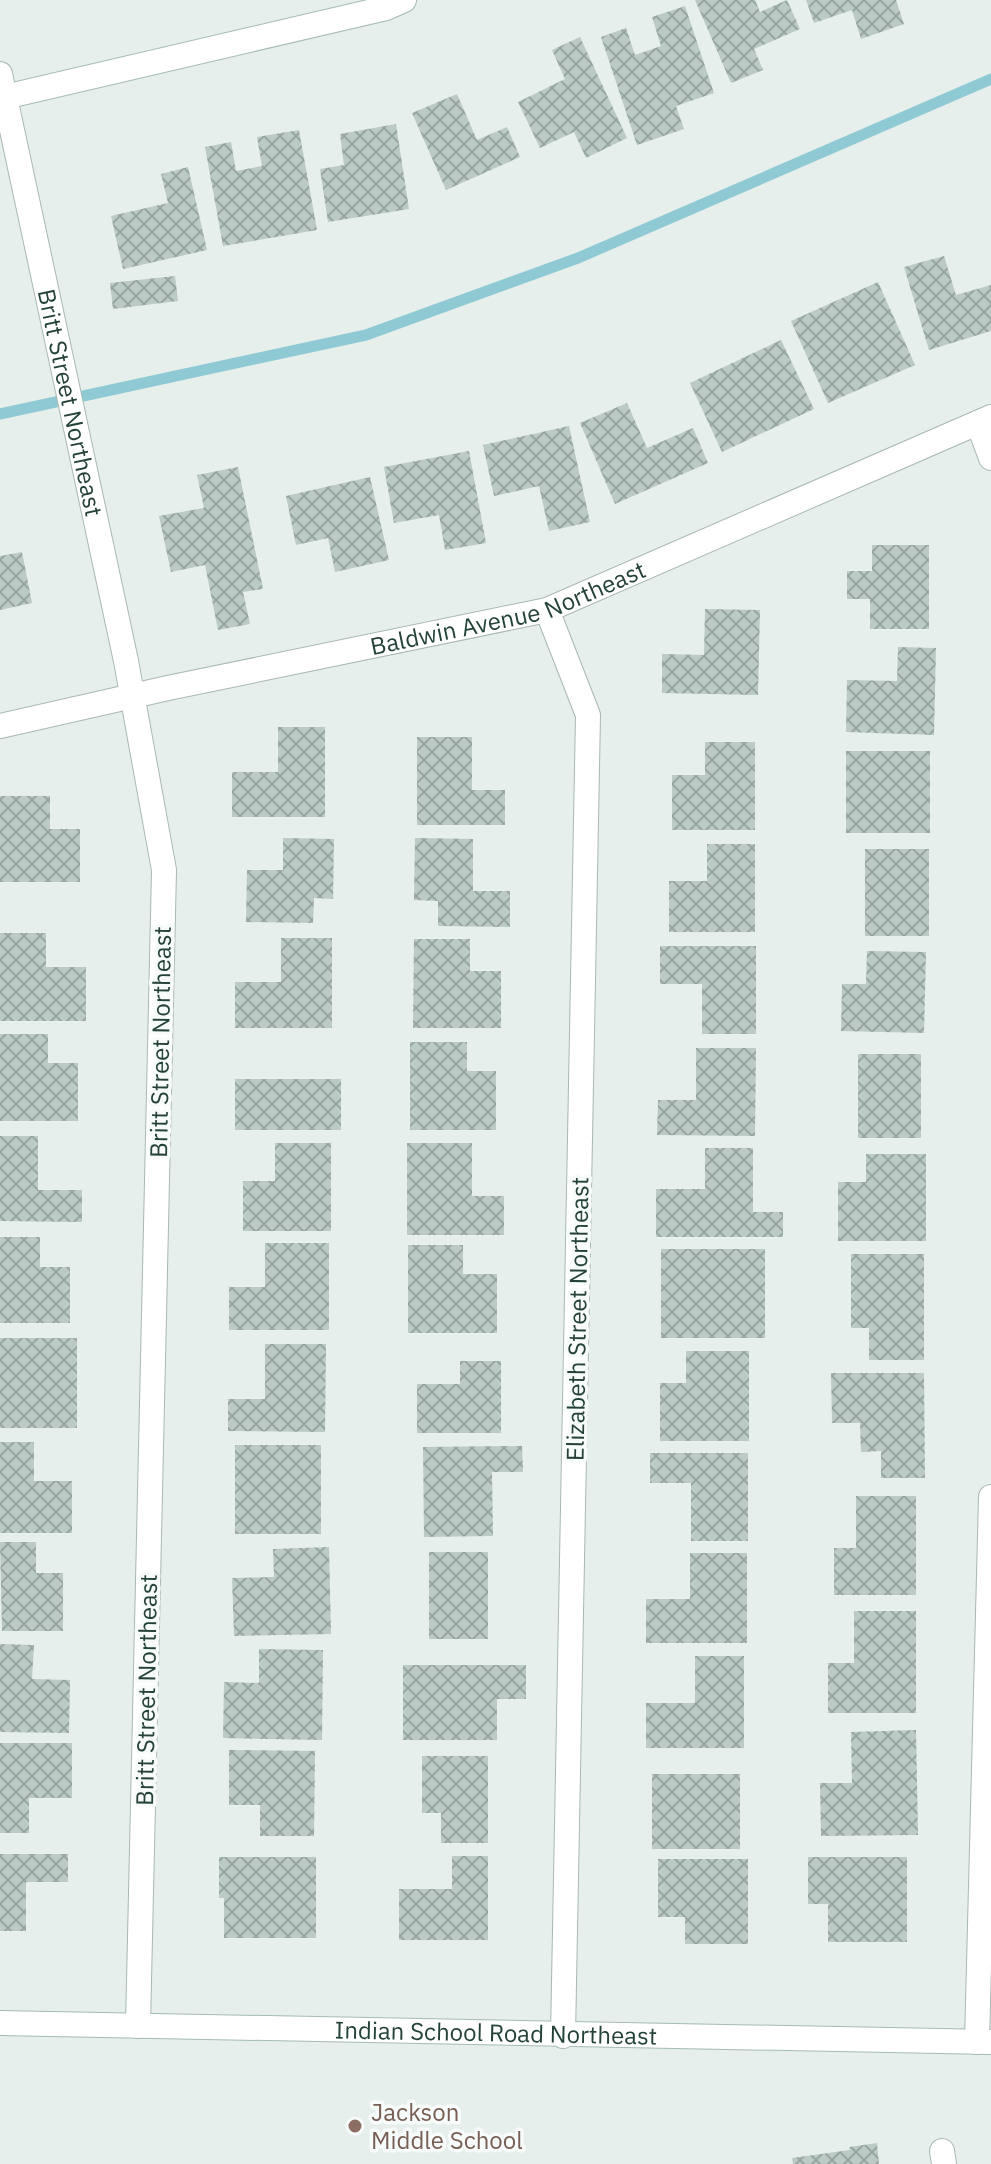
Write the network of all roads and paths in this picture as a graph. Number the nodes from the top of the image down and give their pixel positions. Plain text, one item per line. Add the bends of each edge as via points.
1 (404, 0) edge
2 (2, 90) edge
3 (984, 420) edge
4 (991, 458) edge
5 (547, 610) junction
6 (133, 696) junction
7 (0, 726) edge
8 (991, 1497) edge
9 (0, 2023) edge
10 (138, 2026) junction
11 (563, 2036) junction
12 (984, 2042) edge

1 - 2 street
2 - 6 street, Britt Street Northeast
3 - 4 street
3 - 5 street, Baldwin Avenue Northeast
5 - 6 street, Baldwin Avenue Northeast
5 - 11 street, Elizabeth Street Northeast via 588,715
6 - 7 street, Baldwin Avenue Northeast
6 - 10 street, Britt Street Northeast via 164,870
8 - 12 street
9 - 10 street, Indian School Road Northeast
10 - 11 street, Indian School Road Northeast
11 - 12 street, Indian School Road Northeast

